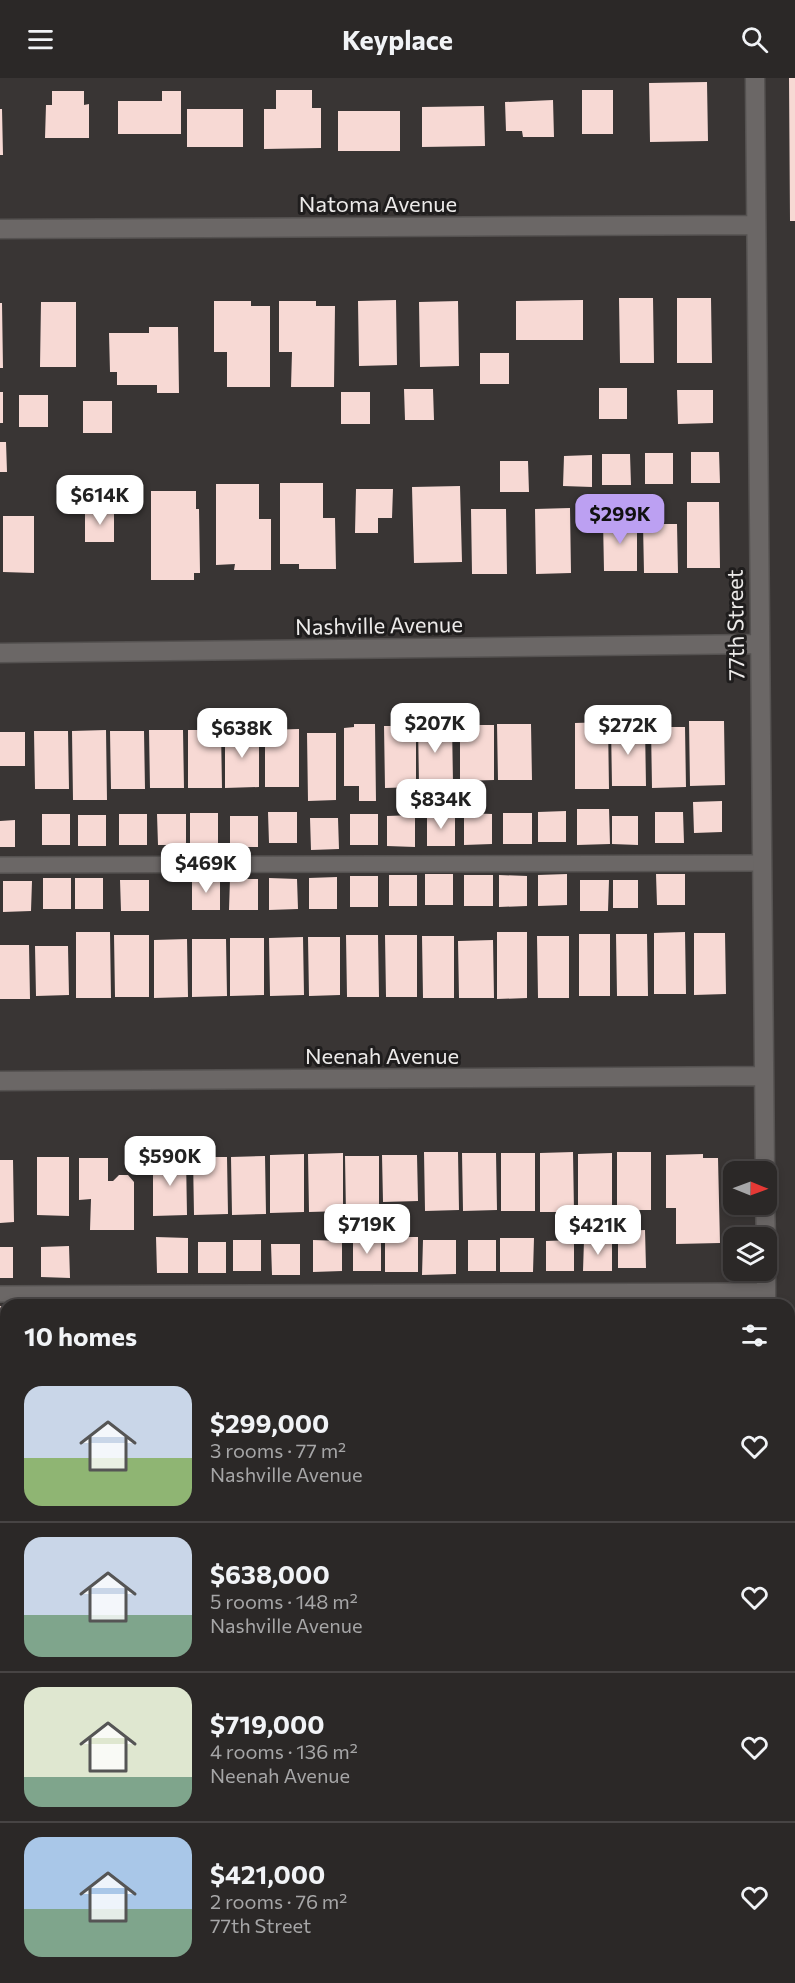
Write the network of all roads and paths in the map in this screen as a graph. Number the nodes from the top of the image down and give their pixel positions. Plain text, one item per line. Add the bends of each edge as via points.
1 (755, 78) edge
2 (756, 225) junction
3 (0, 229) edge
4 (759, 644) junction
5 (0, 653) edge
6 (762, 863) junction
7 (0, 865) edge
8 (764, 1076) junction
9 (0, 1081) edge
10 (765, 1161) edge
11 (766, 1281) edge
12 (0, 1294) edge
13 (766, 1298) edge

1 - 2 street, 77th Street
2 - 3 street, Natoma Avenue
2 - 4 street, 77th Street
4 - 5 street, Nashville Avenue
4 - 6 street, 77th Street
6 - 7 lane
6 - 8 street, 77th Street
8 - 9 street, Neenah Avenue
8 - 10 street, 77th Street
11 - 13 street
12 - 13 lane

